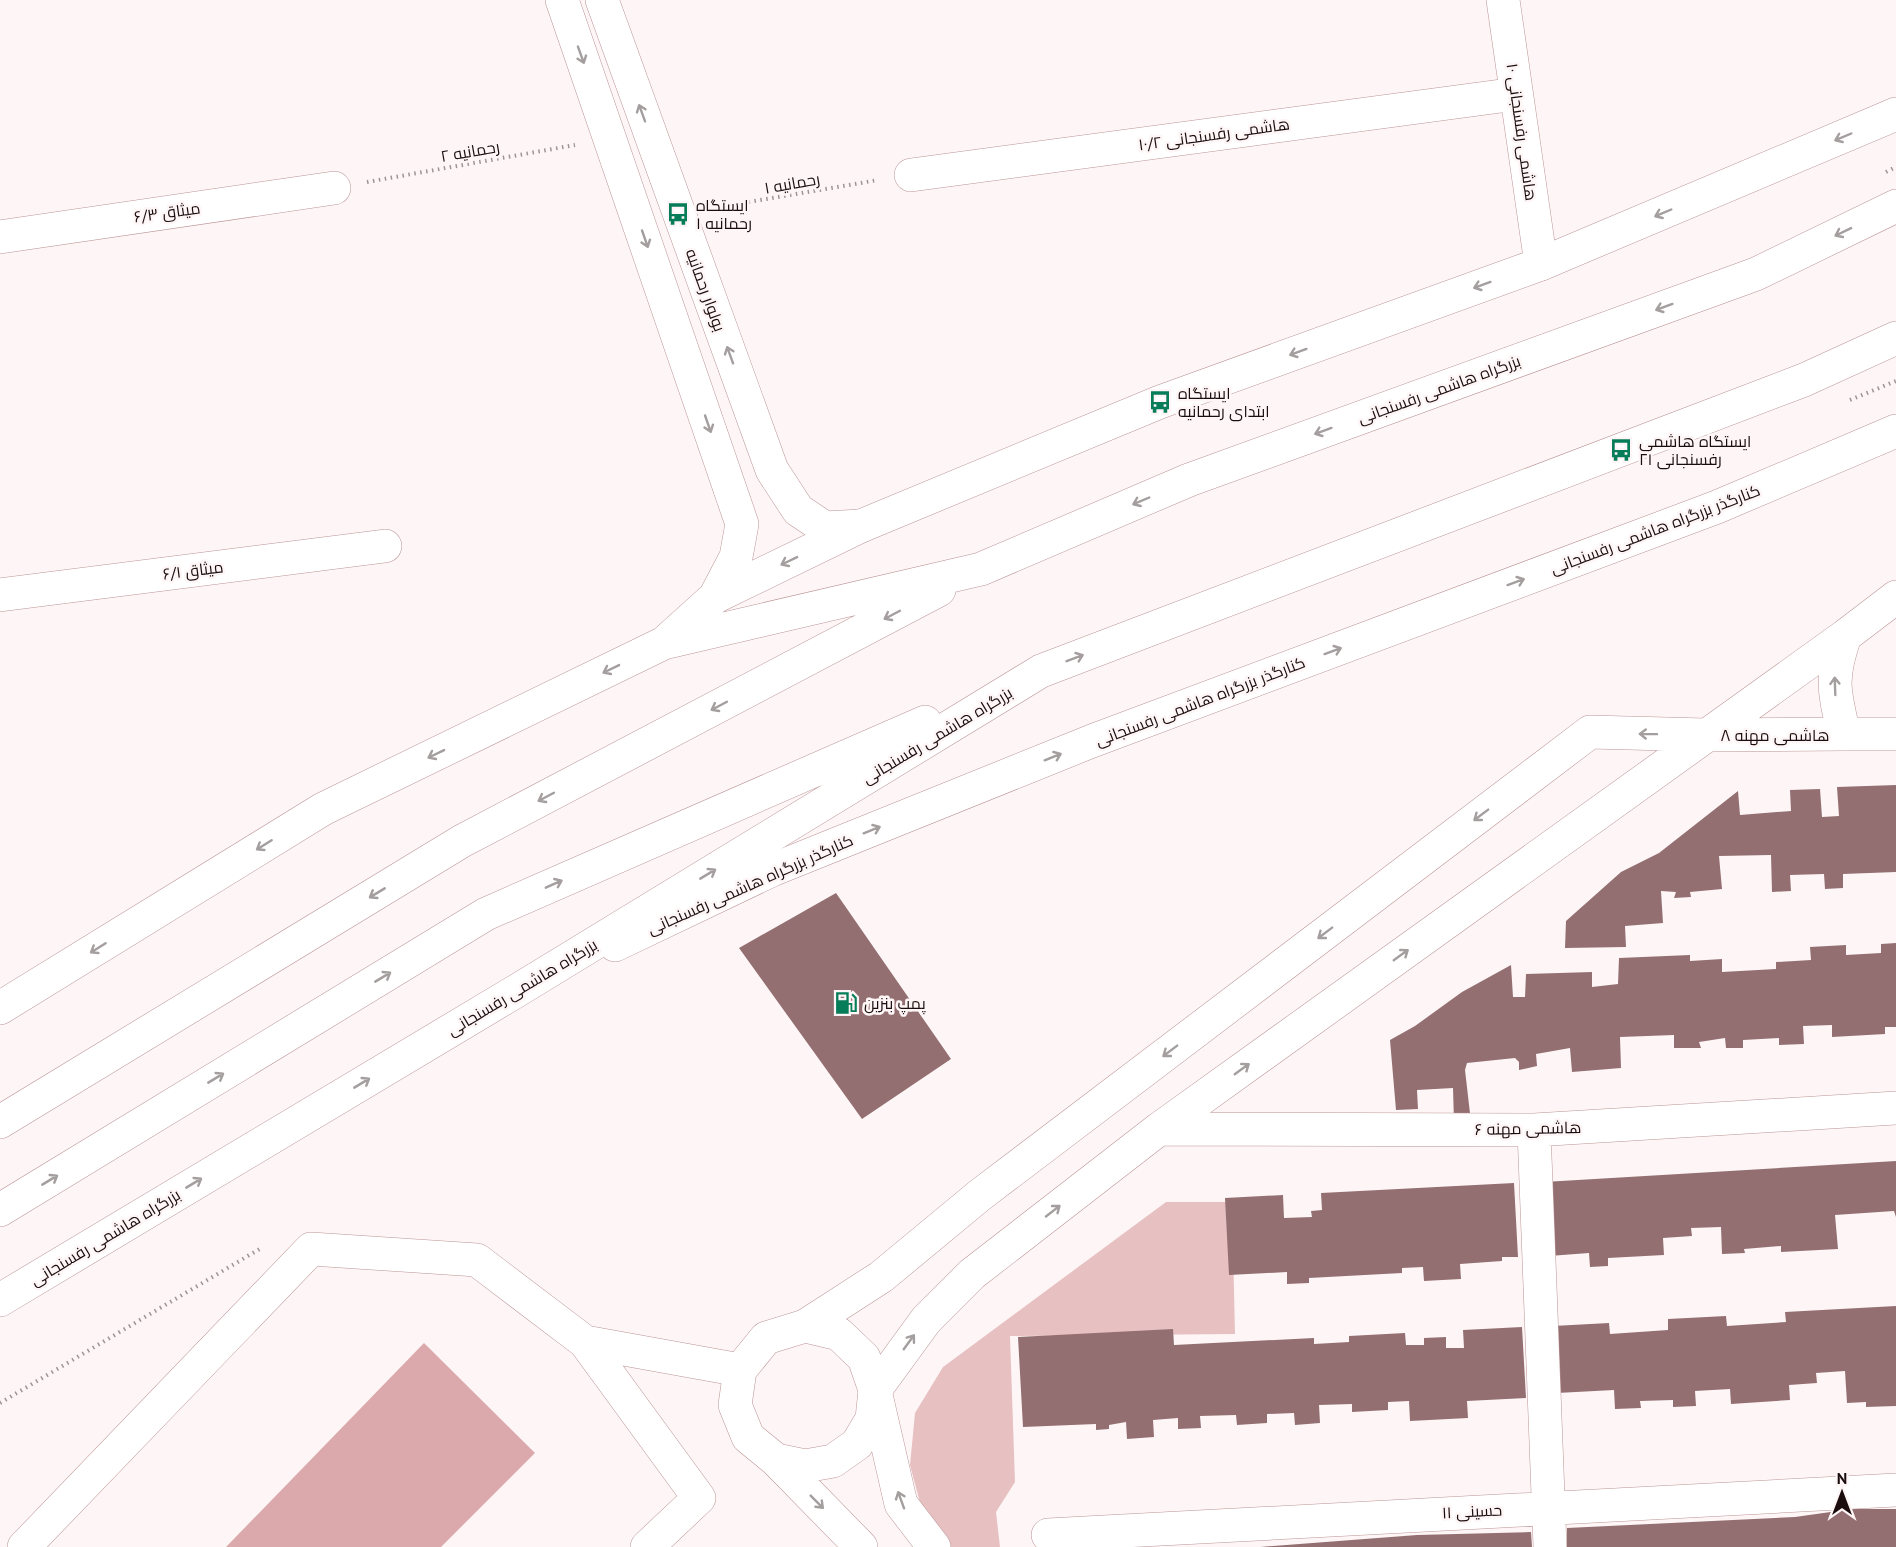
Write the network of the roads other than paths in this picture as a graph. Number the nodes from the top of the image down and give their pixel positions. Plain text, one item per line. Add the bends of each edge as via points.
1 (562, 0) edge
2 (602, 0) edge
3 (1503, 0) edge
4 (1516, 94) junction
5 (1896, 114) edge
6 (616, 152) junction
7 (657, 154) junction
8 (911, 175) road end
9 (334, 188) road end
10 (1896, 206) edge
11 (0, 237) edge
12 (1541, 264) junction
13 (1896, 338) edge
14 (1896, 431) edge
15 (861, 526) junction
16 (385, 546) dead end
17 (981, 568) junction
18 (0, 595) edge
19 (715, 597) junction
20 (1896, 597) edge
21 (1845, 636) junction
22 (664, 643) junction
23 (1041, 671) junction
24 (1844, 734) junction
25 (1896, 734) edge
26 (1706, 735) junction
27 (513, 993) junction
28 (0, 1008) edge
29 (1896, 1108) edge
30 (0, 1122) edge
31 (1159, 1129) junction
32 (1534, 1130) junction
33 (0, 1210) edge
34 (0, 1300) edge
35 (806, 1326) junction
36 (585, 1342) junction
37 (740, 1370) junction
38 (875, 1390) junction
39 (776, 1460) junction
40 (1896, 1490) edge
41 (1548, 1507) junction
42 (1048, 1535) dead end
43 (24, 1547) edge
44 (647, 1547) edge
45 (861, 1547) edge
46 (934, 1547) edge
47 (1550, 1547) edge

1 -> 6 main road
7 -> 2 main road, بولوار رحمانیه
3 - 4 main road, هاشمی رفسنجانی ۱۰
4 - 8 main road, هاشمی رفسنجانی ۱۰/۲
4 - 12 main road, هاشمی رفسنجانی ۱۰
5 -> 12 main road
6 - 7 main road
6 -> 19 main road via 742,524 736,557
15 -> 7 main road, بولوار رحمانیه via 825,528 798,510 772,470
9 - 11 main road, میثاق ۶/۳
10 -> 17 main road, بزرگراه هاشمی رفسنجانی via 1756,274 1189,480
12 -> 15 main road via 1160,402
23 -> 13 main road, بزرگراه هاشمی رفسنجانی via 1804,380
27 -> 14 main road, کنارگذر بزرگراه هاشمی رفسنجانی via 772,870 1092,741 1717,507
15 -> 19 main road
16 - 18 main road, میثاق ۶/۱
17 - 22 main road, بزرگراه هاشمی رفسنجانی
17 -> 30 main road, بزرگراه هاشمی رفسنجانی via 462,841
19 - 22 main road
20 - 21 main road
24 -> 21 main road, هاشمی مهنه ۸ via 1835,696 1834,666
21 - 26 main road
22 -> 28 main road via 323,809
27 -> 23 main road, بزرگراه هاشمی رفسنجانی
33 -> 23 main road, بزرگراه هاشمی رفسنجانی via 486,914
24 - 25 main road, هاشمی مهنه ۸
24 - 26 main road, هاشمی مهنه ۸
31 -> 26 main road
26 -> 35 main road, هاشمی مهنه ۸ via 1590,732 980,1195 881,1277
34 -> 27 main road, بزرگراه هاشمی رفسنجانی
29 - 32 main road, هاشمی مهنه ۶
31 - 32 main road, هاشمی مهنه ۶
38 -> 31 main road via 926,1320 972,1274
32 - 41 main road
35 - 37 main road via 766,1338
35 - 38 main road via 839,1334 864,1358
36 - 37 main road
36 - 43 main road via 477,1260 311,1249
36 - 44 main road via 699,1498
37 - 39 main road via 735,1405 748,1437
38 - 39 main road via 872,1419 857,1444 833,1461 804,1466
46 -> 38 main road via 901,1504
39 -> 45 main road
40 - 41 main road, حسینی ۱۱
41 - 42 main road, حسینی ۱۱
41 - 47 main road

